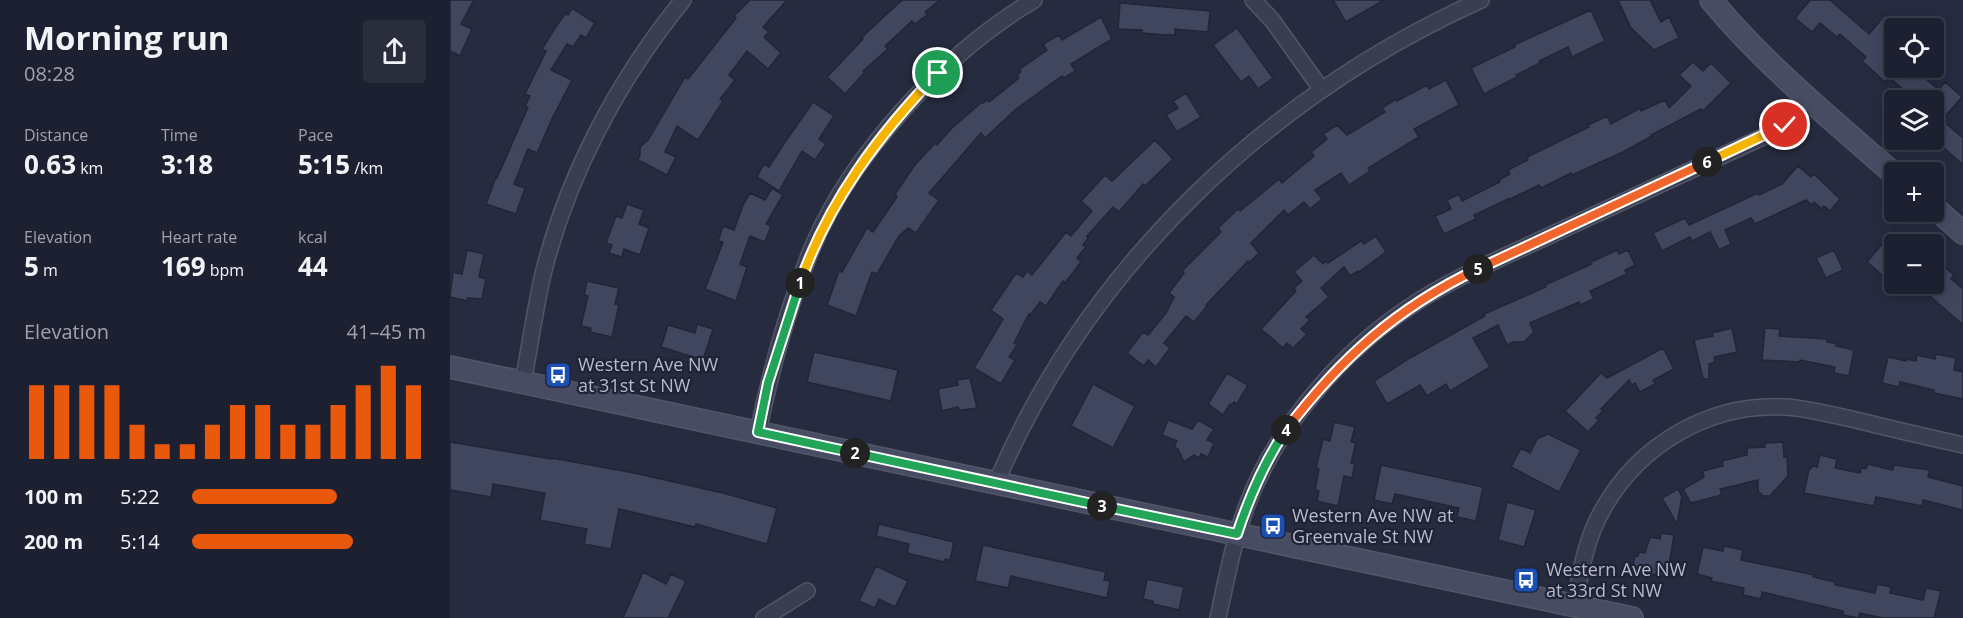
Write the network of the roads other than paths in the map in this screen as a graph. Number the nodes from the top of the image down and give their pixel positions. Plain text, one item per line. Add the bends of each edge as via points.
1 (683, 0) edge
2 (1034, 0) edge
3 (1253, 0) edge
4 (1481, 0) edge
5 (1711, 0) edge
6 (1450, 6) edge
7 (1322, 90) junction
8 (1812, 102) junction
9 (1884, 165) edge
10 (1944, 216) edge
11 (1963, 233) edge
12 (450, 368) edge
13 (523, 382) junction
14 (758, 432) junction
15 (1963, 445) edge
16 (996, 483) junction
17 (1237, 534) junction
18 (807, 591) dead end
19 (1575, 605) junction
20 (764, 618) edge
21 (1218, 618) edge
22 (1632, 618) edge

1 - 13 street via 626,80 567,199 543,274
2 - 14 street via 938,73 859,166 813,247 801,278 768,383
3 - 7 street
4 - 6 street
5 - 8 street via 1750,44
6 - 7 street
7 - 16 street via 1221,170 1170,220 1118,281 1064,353 1022,426
8 - 9 street
8 - 17 street via 1778,129 1475,270 1388,322 1332,374 1284,432 1263,469
10 - 11 street
12 - 13 street
13 - 14 street
14 - 16 street
15 - 19 street via 1794,407 1752,408 1696,423 1654,449 1602,510 1593,530
16 - 17 street
17 - 19 street
17 - 21 street
18 - 20 street
19 - 22 street

